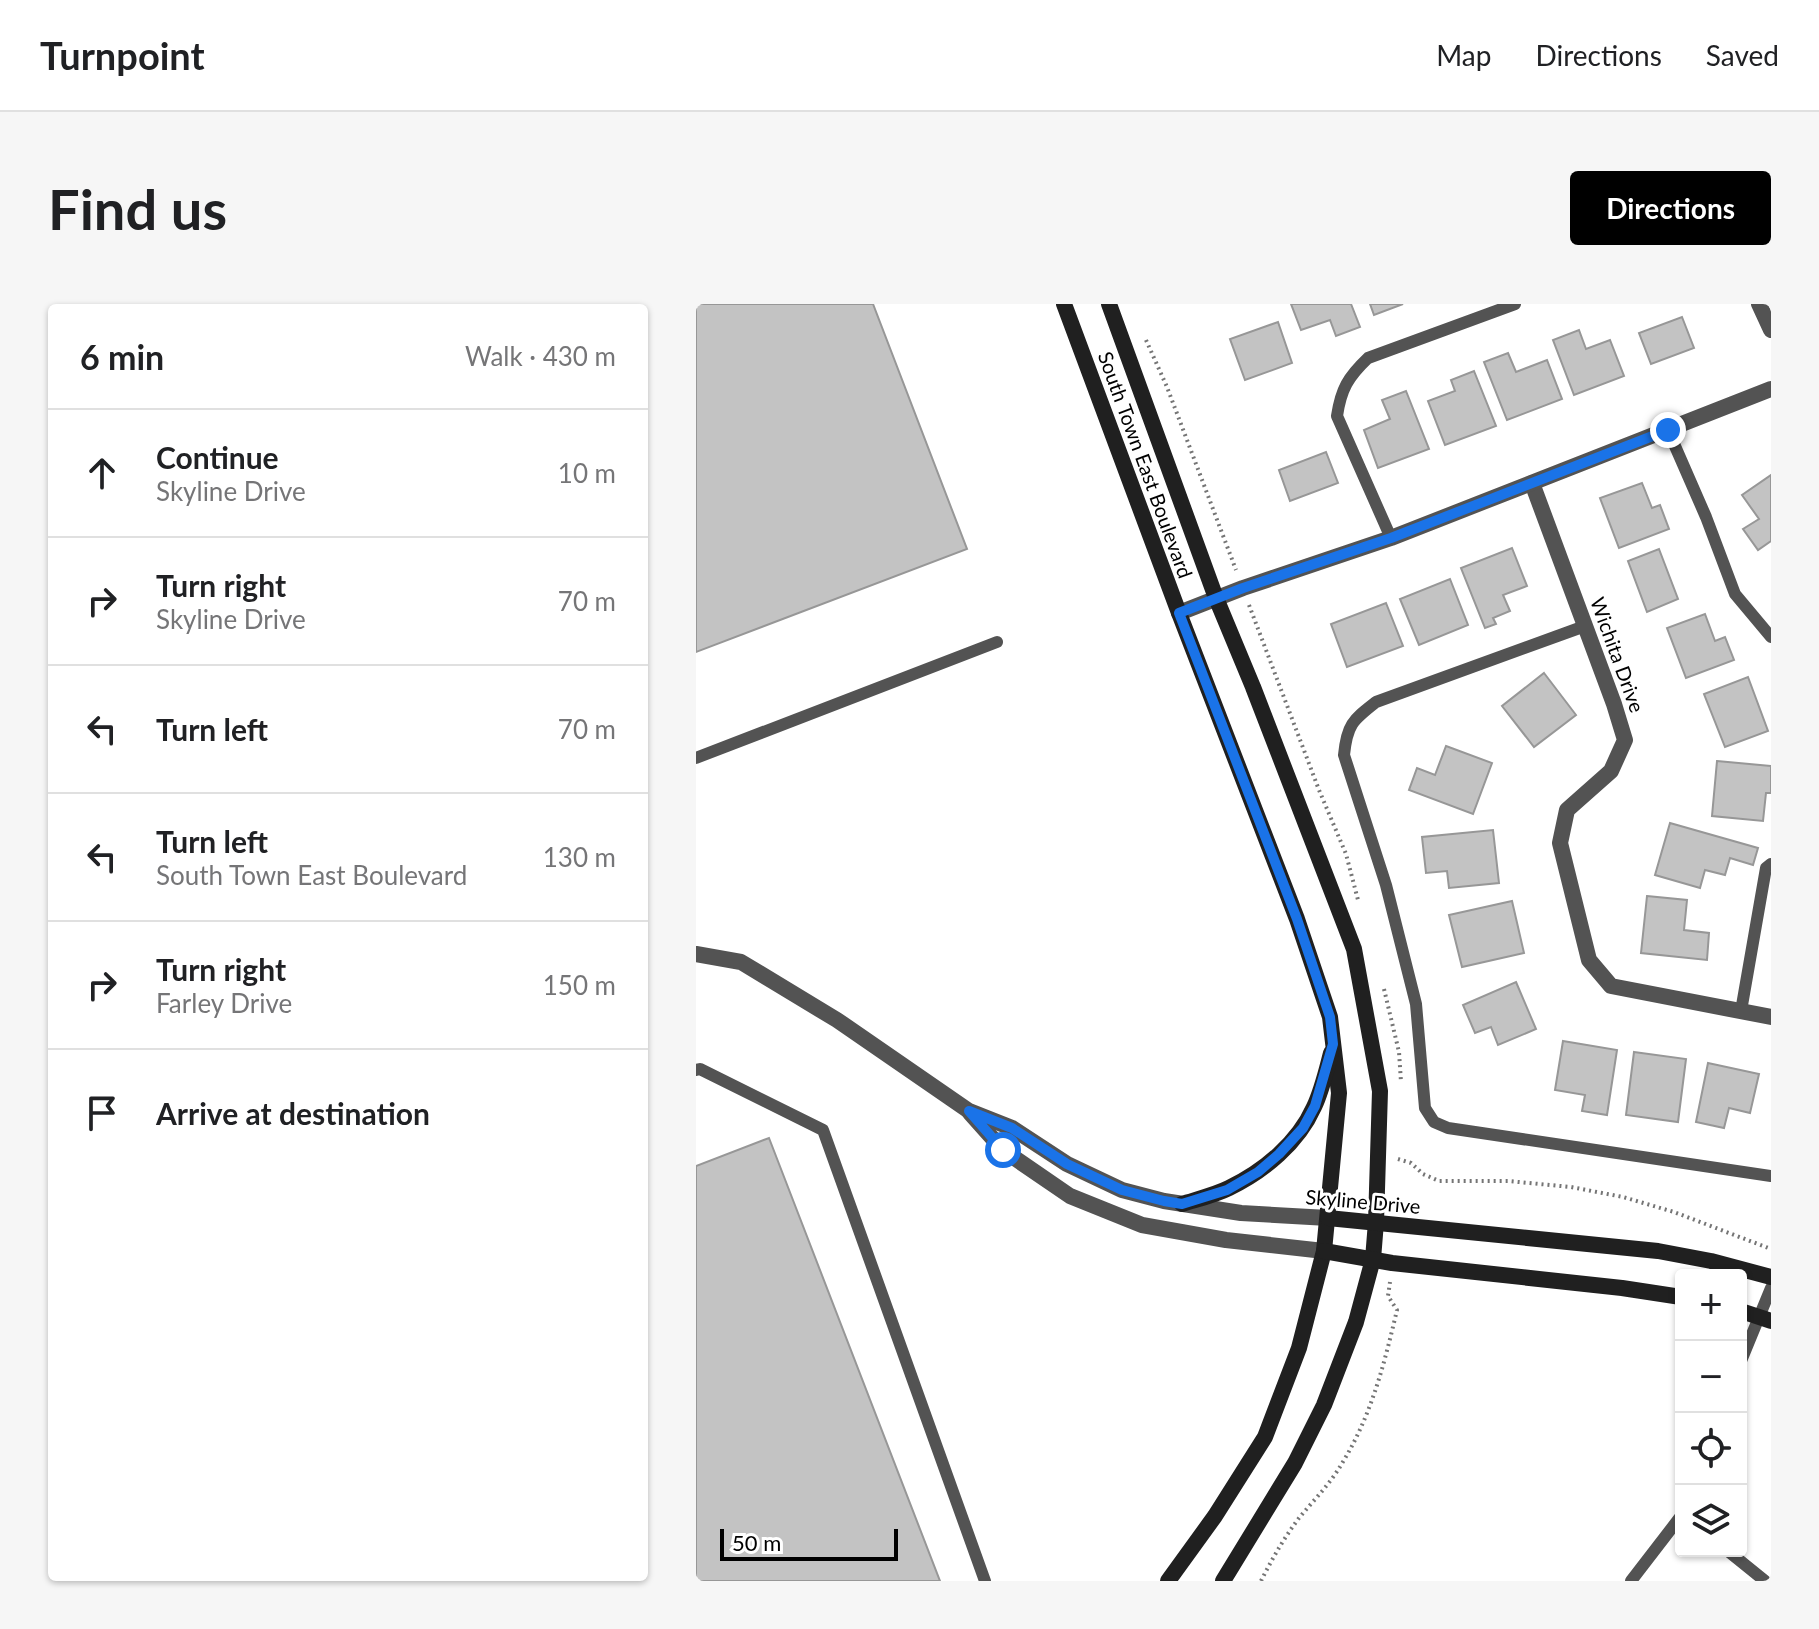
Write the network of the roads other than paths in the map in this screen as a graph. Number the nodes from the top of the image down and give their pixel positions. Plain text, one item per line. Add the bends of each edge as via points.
1 (1064, 304) edge
2 (1109, 304) edge
3 (1515, 304) edge
4 (1759, 304) edge
5 (1771, 330) edge
6 (1771, 389) edge
7 (1668, 430) junction
8 (1532, 483) junction
9 (1391, 538) junction
10 (1216, 598) junction
11 (1179, 613) junction
12 (1585, 626) junction
13 (1771, 637) edge
14 (997, 642) dead end
15 (696, 758) edge
16 (1771, 864) edge
17 (696, 954) edge
18 (1741, 1011) junction
19 (1771, 1017) edge
20 (1333, 1044) junction
21 (696, 1070) edge
22 (969, 1111) junction
23 (1771, 1176) edge
24 (1182, 1204) junction
25 (1328, 1218) junction
26 (1376, 1222) junction
27 (1324, 1251) junction
28 (1373, 1259) junction
29 (1771, 1277) edge
30 (1771, 1288) edge
31 (1675, 1296) edge
32 (1765, 1318) edge
33 (1747, 1350) edge
34 (1675, 1524) edge
35 (1735, 1557) edge
36 (985, 1581) edge
37 (1168, 1581) edge
38 (1223, 1581) edge
39 (1631, 1581) edge
40 (1765, 1581) edge

1 - 11 main road, South Town East Boulevard
2 - 10 main road, South Town East Boulevard
3 - 9 lane via 1368,358 1340,395 1337,416
4 - 5 street
6 - 7 street
7 - 8 street
7 - 13 lane via 1735,594
8 - 9 street
8 - 12 street, Wichita Drive
9 - 10 street
10 - 11 street
10 - 26 main road, South Town East Boulevard via 1354,949 1380,1091
11 - 20 main road, South Town East Boulevard via 1297,919 1330,1017
12 - 18 street, Wichita Drive via 1625,740 1611,771 1567,810 1560,843 1589,960 1611,986
12 - 23 lane via 1376,702 1354,719 1345,738 1344,755 1386,885 1416,1004 1425,1108 1434,1122 1448,1128
14 - 15 lane
16 - 18 lane via 1766,868
17 - 22 street, Skyline Drive via 741,962
18 - 19 street, Wichita Drive
20 - 24 main road via 1315,1106 1279,1154 1227,1190
20 - 25 main road, South Town East Boulevard via 1339,1093
21 - 36 lane via 823,1130
22 - 24 street, Skyline Drive via 1012,1128 1067,1164 1122,1190
22 - 27 street, Skyline Drive via 1003,1150 1070,1196 1142,1225
24 - 25 street, Skyline Drive
25 - 26 main road, Skyline Drive
25 - 27 main road, South Town East Boulevard
26 - 28 main road, South Town East Boulevard
26 - 29 main road, Skyline Drive via 1658,1251
27 - 28 main road, Skyline Drive
27 - 37 main road, South Town East Boulevard via 1299,1348 1265,1437
28 - 31 main road, Skyline Drive
28 - 38 main road, South Town East Boulevard via 1324,1405
30 - 32 lane
32 - 33 lane
34 - 39 lane
35 - 40 lane

